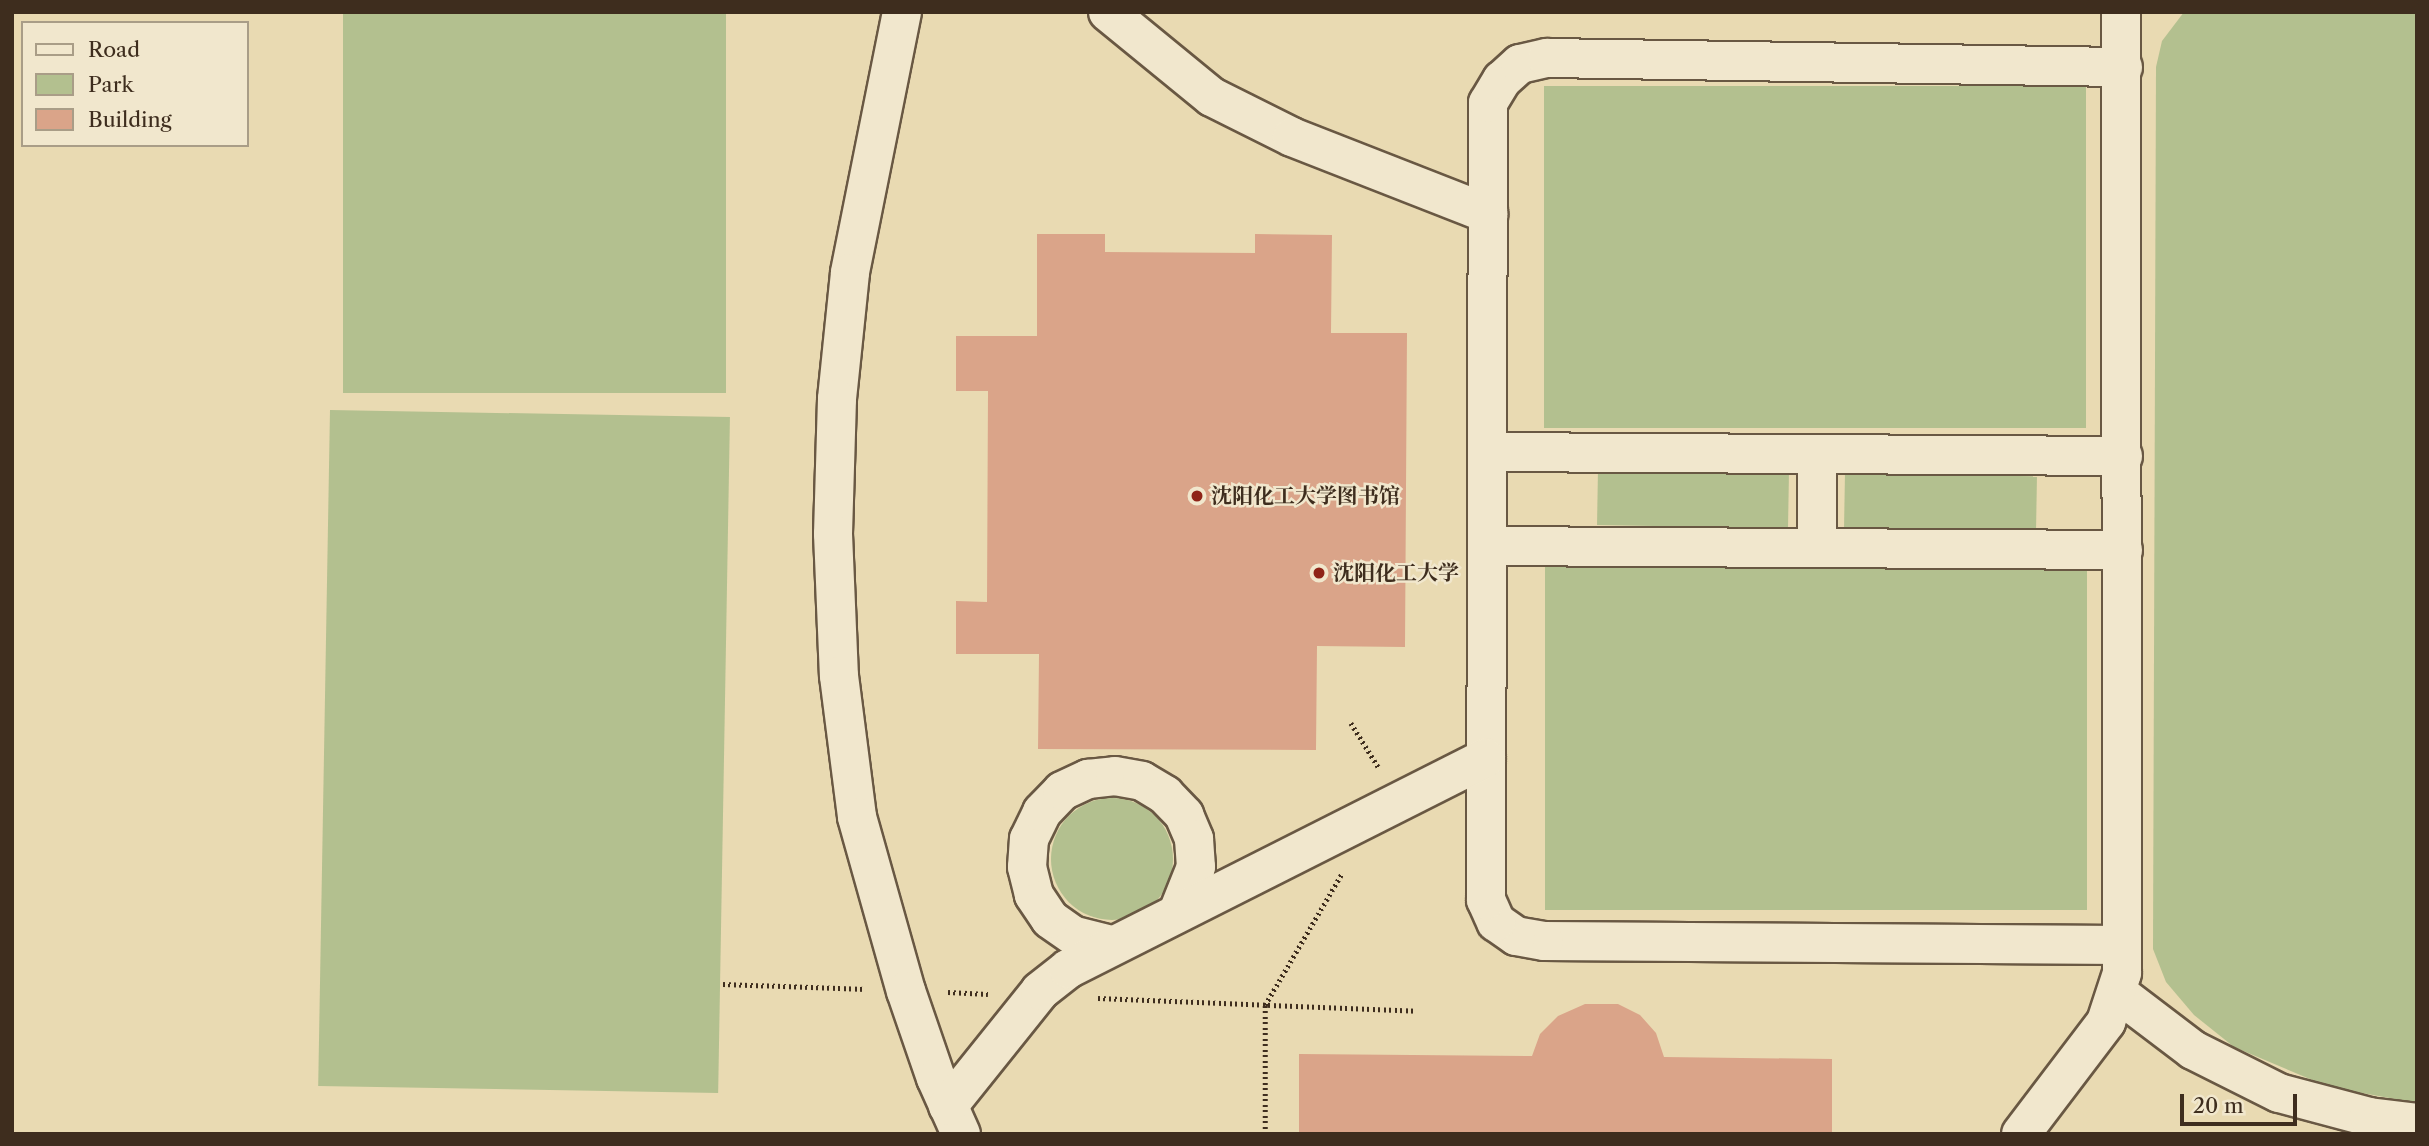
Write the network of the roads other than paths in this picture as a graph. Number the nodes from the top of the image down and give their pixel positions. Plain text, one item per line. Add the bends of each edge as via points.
1 (902, 12) edge
2 (1108, 12) edge
3 (2121, 12) edge
4 (2123, 67) junction
5 (1488, 214) junction
6 (1488, 453) junction
7 (1817, 454) junction
8 (2123, 456) junction
9 (1487, 546) junction
10 (1817, 548) junction
11 (2123, 550) junction
12 (1486, 758) junction
13 (1178, 912) junction
14 (1111, 945) junction
15 (2122, 945) junction
16 (2118, 993) junction
17 (955, 1120) edge
18 (2417, 1123) edge
19 (2021, 1134) edge

1 - 17 street via 850,273 837,399 832,534 839,676 857,817 891,945
2 - 5 street via 1212,97 1315,147
3 - 4 street
4 - 5 street via 1547,58 1520,64 1502,80 1489,103
4 - 8 street
5 - 6 street
6 - 7 street
6 - 9 street
7 - 8 street
7 - 10 street
8 - 11 street
9 - 10 street
9 - 12 street
10 - 11 street
11 - 15 street
12 - 13 street
12 - 15 street via 1486,901 1496,922 1516,936 1544,941
13 - 14 street
13 - 14 street via 1196,867 1194,839 1184,815 1165,795 1142,781 1115,776 1088,779 1062,791 1042,812 1030,839 1027,867 1034,895 1050,919 1074,936
14 - 17 street via 1040,991
15 - 16 street
16 - 18 street via 2193,1050 2279,1093 2369,1117
16 - 19 street via 2106,1022

